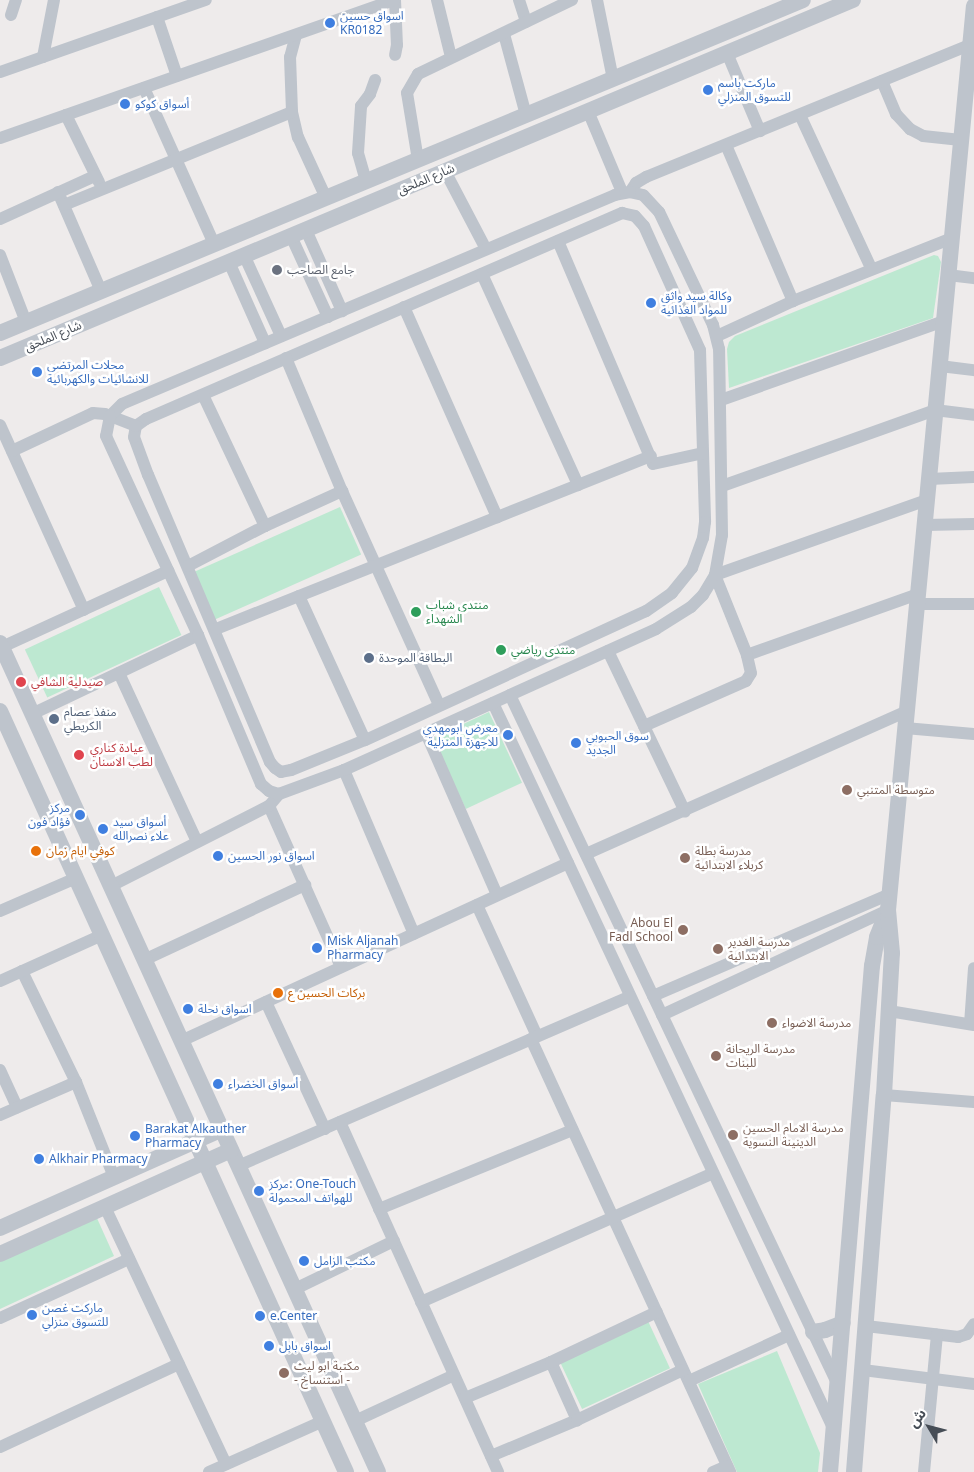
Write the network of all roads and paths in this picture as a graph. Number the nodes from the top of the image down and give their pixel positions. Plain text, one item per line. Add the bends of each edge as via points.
1 (16, 0) edge
2 (54, 0) edge
3 (206, 0) edge
4 (395, 0) edge
5 (437, 0) edge
6 (519, 0) edge
7 (572, 0) edge
8 (597, 0) edge
9 (853, 0) edge
10 (793, 2) edge
11 (974, 6) edge
12 (164, 10) edge
13 (11, 15) dead end
14 (526, 22) junction
15 (296, 34) junction
16 (504, 34) junction
17 (970, 45) junction
18 (727, 53) junction
19 (395, 55) dead end
20 (42, 57) junction
21 (451, 57) junction
22 (0, 72) edge
23 (177, 76) junction
24 (613, 79) junction
25 (375, 80) dead end
26 (882, 81) junction
27 (144, 88) junction
28 (292, 112) junction
29 (588, 112) junction
30 (66, 115) junction
31 (526, 115) junction
32 (800, 115) junction
33 (760, 132) junction
34 (0, 138) edge
35 (961, 140) junction
36 (726, 145) junction
37 (176, 160) junction
38 (418, 160) junction
39 (445, 171) junction
40 (382, 175) junction
41 (95, 176) junction
42 (360, 184) junction
43 (103, 191) junction
44 (58, 192) junction
45 (626, 192) junction
46 (391, 194) junction
47 (326, 198) junction
48 (64, 205) junction
49 (362, 206) junction
50 (0, 219) edge
51 (298, 233) junction
52 (952, 238) junction
53 (558, 241) junction
54 (214, 244) junction
55 (486, 249) junction
56 (0, 255) edge
57 (244, 255) junction
58 (228, 262) junction
59 (871, 268) junction
60 (482, 274) junction
61 (425, 275) junction
62 (948, 275) junction
63 (974, 278) edge
64 (101, 291) junction
65 (434, 294) junction
66 (793, 301) junction
67 (404, 307) junction
68 (342, 311) junction
69 (328, 317) junction
70 (944, 321) junction
71 (26, 322) junction
72 (0, 333) edge
73 (281, 336) junction
74 (716, 336) junction
75 (265, 343) junction
76 (0, 358) edge
77 (286, 358) junction
78 (940, 366) junction
79 (974, 370) edge
80 (203, 394) junction
81 (721, 400) junction
82 (936, 410) junction
83 (974, 415) edge
84 (110, 416) junction
85 (0, 425) edge
86 (136, 426) junction
87 (721, 434) junction
88 (702, 437) junction
89 (12, 451) junction
90 (702, 453) junction
91 (651, 456) junction
92 (974, 477) edge
93 (929, 479) junction
94 (578, 485) junction
95 (722, 486) junction
96 (342, 491) junction
97 (927, 500) junction
98 (497, 517) junction
99 (974, 524) edge
100 (925, 525) junction
101 (265, 526) junction
102 (375, 565) junction
103 (188, 566) junction
104 (168, 571) junction
105 (715, 575) junction
106 (299, 596) junction
107 (918, 599) junction
108 (974, 604) edge
109 (84, 610) junction
110 (216, 629) junction
111 (198, 635) junction
112 (1, 645) edge
113 (567, 648) junction
114 (608, 651) junction
115 (747, 655) junction
116 (575, 666) junction
117 (119, 673) junction
118 (510, 695) junction
119 (493, 703) junction
120 (439, 705) junction
121 (0, 711) edge
122 (907, 711) junction
123 (32, 714) junction
124 (644, 726) junction
125 (905, 728) junction
126 (426, 733) junction
127 (974, 734) edge
128 (365, 740) junction
129 (344, 770) junction
130 (281, 772) junction
131 (279, 794) junction
132 (269, 806) junction
133 (684, 812) junction
134 (196, 842) junction
135 (586, 854) junction
136 (568, 864) junction
137 (76, 878) junction
138 (305, 885) junction
139 (111, 886) junction
140 (497, 895) junction
141 (889, 902) junction
142 (477, 904) junction
143 (0, 911) edge
144 (414, 934) junction
145 (102, 935) junction
146 (144, 960) junction
147 (341, 967) junction
148 (974, 968) edge
149 (22, 971) junction
150 (0, 981) edge
151 (630, 996) junction
152 (653, 996) junction
153 (266, 1002) junction
154 (889, 1011) junction
155 (662, 1015) junction
156 (972, 1024) edge
157 (534, 1038) junction
158 (181, 1041) junction
159 (0, 1070) edge
160 (76, 1082) junction
161 (884, 1096) junction
162 (974, 1102) edge
163 (17, 1108) junction
164 (0, 1115) edge
165 (340, 1122) junction
166 (222, 1129) junction
167 (325, 1129) junction
168 (573, 1130) junction
169 (196, 1140) junction
170 (231, 1150) junction
171 (205, 1161) junction
172 (238, 1166) junction
173 (713, 1173) junction
174 (114, 1177) junction
175 (104, 1207) junction
176 (379, 1210) junction
177 (614, 1218) junction
178 (0, 1228) edge
179 (394, 1241) junction
180 (0, 1254) edge
181 (129, 1259) junction
182 (295, 1289) junction
183 (421, 1302) junction
184 (657, 1312) junction
185 (0, 1318) edge
186 (843, 1323) junction
187 (974, 1324) edge
188 (866, 1326) junction
189 (813, 1332) junction
190 (937, 1334) junction
191 (789, 1335) junction
192 (821, 1350) junction
193 (801, 1361) junction
194 (551, 1362) junction
195 (179, 1364) junction
196 (863, 1370) junction
197 (454, 1375) junction
198 (686, 1376) junction
199 (934, 1380) junction
200 (838, 1384) junction
201 (974, 1384) edge
202 (465, 1398) junction
203 (577, 1420) junction
204 (355, 1421) junction
205 (323, 1422) junction
206 (834, 1430) junction
207 (0, 1446) edge
208 (491, 1456) junction
209 (226, 1464) junction
210 (729, 1469) edge
211 (209, 1472) edge
212 (346, 1472) edge
213 (378, 1472) edge
214 (498, 1472) edge
215 (714, 1472) edge
216 (830, 1472) edge
217 (854, 1472) edge
218 (924, 1472) edge

1 - 13 street
2 - 20 street
3 - 12 street
4 - 15 street
4 - 19 street
5 - 21 street
6 - 14 street
7 - 14 street
8 - 24 street
9 - 18 street, شارع الملحق
10 - 24 street, شارع الملحق
11 - 17 street
12 - 20 street
12 - 23 street
14 - 16 street
15 - 23 street
15 - 28 street via 290,57
16 - 21 street
16 - 31 street
17 - 26 street
17 - 35 street
18 - 29 street, شارع الملحق
18 - 33 street
20 - 22 street
21 - 38 street via 418,74 407,92
23 - 27 street
24 - 31 street, شارع الملحق
25 - 42 street via 361,106
26 - 32 street
26 - 35 street via 896,114 910,129 923,136
27 - 30 street
27 - 37 street
28 - 37 street
28 - 47 street via 298,136
29 - 39 street, شارع الملحق
29 - 45 street
30 - 34 street
30 - 41 street
31 - 38 street, شارع الملحق
32 - 33 street
32 - 59 street
33 - 36 street
35 - 52 street
36 - 45 street via 641,180
36 - 66 street
37 - 43 street
37 - 54 street
38 - 40 street, شارع الملحق
39 - 46 street, شارع الملحق
39 - 55 street
40 - 42 street, شارع الملحق
40 - 46 street via 382,186
41 - 43 street
41 - 44 street
42 - 47 street, شارع الملحق
42 - 49 street
43 - 48 street
44 - 48 street
44 - 50 street
45 - 55 street
45 - 74 street via 643,195 659,212
46 - 49 street, شارع الملحق
47 - 54 street, شارع الملحق
48 - 64 street
49 - 51 street, شارع الملحق
51 - 57 street, شارع الملحق
51 - 68 street
51 - 69 street
52 - 59 street
52 - 62 street
53 - 60 street
53 - 88 street via 622,213 629,213 639,220 700,350
53 - 91 street
54 - 64 street, شارع الملحق
55 - 61 street
56 - 71 street
57 - 58 street, شارع الملحق
57 - 73 street
58 - 75 street
58 - 76 street, شارع الملحق
59 - 66 street
60 - 65 street
60 - 94 street
61 - 65 street
61 - 68 street
62 - 63 street
62 - 70 street
64 - 71 street, شارع الملحق
65 - 67 street
66 - 74 street
67 - 77 street
67 - 98 street
68 - 69 street
69 - 73 street
70 - 78 street
70 - 81 street
71 - 72 street, شارع الملحق
73 - 75 street
74 - 81 street
75 - 84 street via 122,404
77 - 80 street
77 - 96 street
78 - 79 street
78 - 82 street
80 - 86 street
80 - 101 street
81 - 87 street
82 - 83 street
82 - 93 street
82 - 95 street
84 - 86 street
84 - 89 street via 93,413
84 - 104 street via 106,436
85 - 89 street
86 - 103 street via 137,445
87 - 88 street
87 - 95 street
88 - 90 street
89 - 109 street
90 - 91 street via 653,464
90 - 113 street via 703,538 683,582 653,607
91 - 94 street
92 - 93 street
93 - 97 street
94 - 98 street
95 - 105 street via 722,535
96 - 101 street
96 - 102 street
97 - 100 street
97 - 105 street
98 - 102 street
99 - 100 street
100 - 107 street
101 - 103 street
102 - 106 street
102 - 120 street
103 - 110 street
104 - 109 street
104 - 111 street
105 - 114 street via 691,607 656,629
105 - 115 street
106 - 110 street
106 - 128 street
107 - 108 street
107 - 115 street
107 - 122 street
109 - 112 street
110 - 130 street via 270,762
111 - 117 street
111 - 131 street via 261,784 268,791
112 - 123 street
113 - 116 street
113 - 120 street
114 - 116 street
114 - 124 street
115 - 124 street via 751,673 746,681
116 - 118 street
117 - 123 street
117 - 134 street
118 - 119 street
118 - 135 street
119 - 126 street
119 - 136 street
120 - 128 street
121 - 137 street
122 - 125 street
122 - 133 street
123 - 139 street
124 - 133 street
125 - 127 street
125 - 141 street
126 - 129 street
126 - 140 street
128 - 130 street
129 - 131 street
129 - 144 street
130 - 131 street
131 - 132 street
132 - 134 street
132 - 138 street
133 - 135 street
134 - 139 street
135 - 152 street
136 - 140 street
136 - 151 street
137 - 143 street
137 - 145 street
138 - 146 street
138 - 147 street
139 - 146 street
140 - 142 street
141 - 152 street
141 - 154 street via 892,953
141 - 155 street
141 - 186 street via 877,937 872,966
142 - 144 street
142 - 157 street
144 - 147 street
145 - 149 street
145 - 169 street
146 - 158 street
147 - 153 street
148 - 156 street
149 - 150 street
149 - 160 street
151 - 157 street
151 - 173 street
152 - 155 street
153 - 158 street
153 - 167 street
154 - 156 street
154 - 161 street
155 - 189 street
157 - 165 street
157 - 168 street
158 - 166 street
159 - 163 street
160 - 163 street
160 - 174 street
161 - 162 street
161 - 188 street
163 - 164 street
165 - 167 street
165 - 176 street
166 - 169 street
166 - 170 street
167 - 172 street
168 - 176 street
168 - 177 street
169 - 171 street
169 - 174 street
170 - 171 street
170 - 172 street
171 - 175 street
171 - 205 street
172 - 182 street
173 - 177 street
173 - 191 street
174 - 178 street
175 - 180 street
175 - 181 street
176 - 179 street
177 - 183 street
177 - 184 street
179 - 182 street
179 - 183 street
181 - 185 street
181 - 195 street
182 - 204 street
183 - 197 street
184 - 194 street
184 - 198 street
186 - 189 street
186 - 200 street
187 - 190 street via 967,1334 958,1337
188 - 190 street
188 - 196 street
189 - 192 street
190 - 199 street
191 - 193 street
191 - 198 street
192 - 193 street
192 - 200 street
193 - 206 street
194 - 202 street
194 - 203 street
195 - 207 street
195 - 209 street
196 - 199 street
196 - 217 street
197 - 202 street
197 - 204 street
198 - 203 street
198 - 210 street
199 - 201 street
199 - 218 street
200 - 206 street
202 - 208 street
203 - 208 street
204 - 213 street
205 - 209 street
205 - 212 street
206 - 216 street
208 - 214 street
209 - 211 street
210 - 215 street

